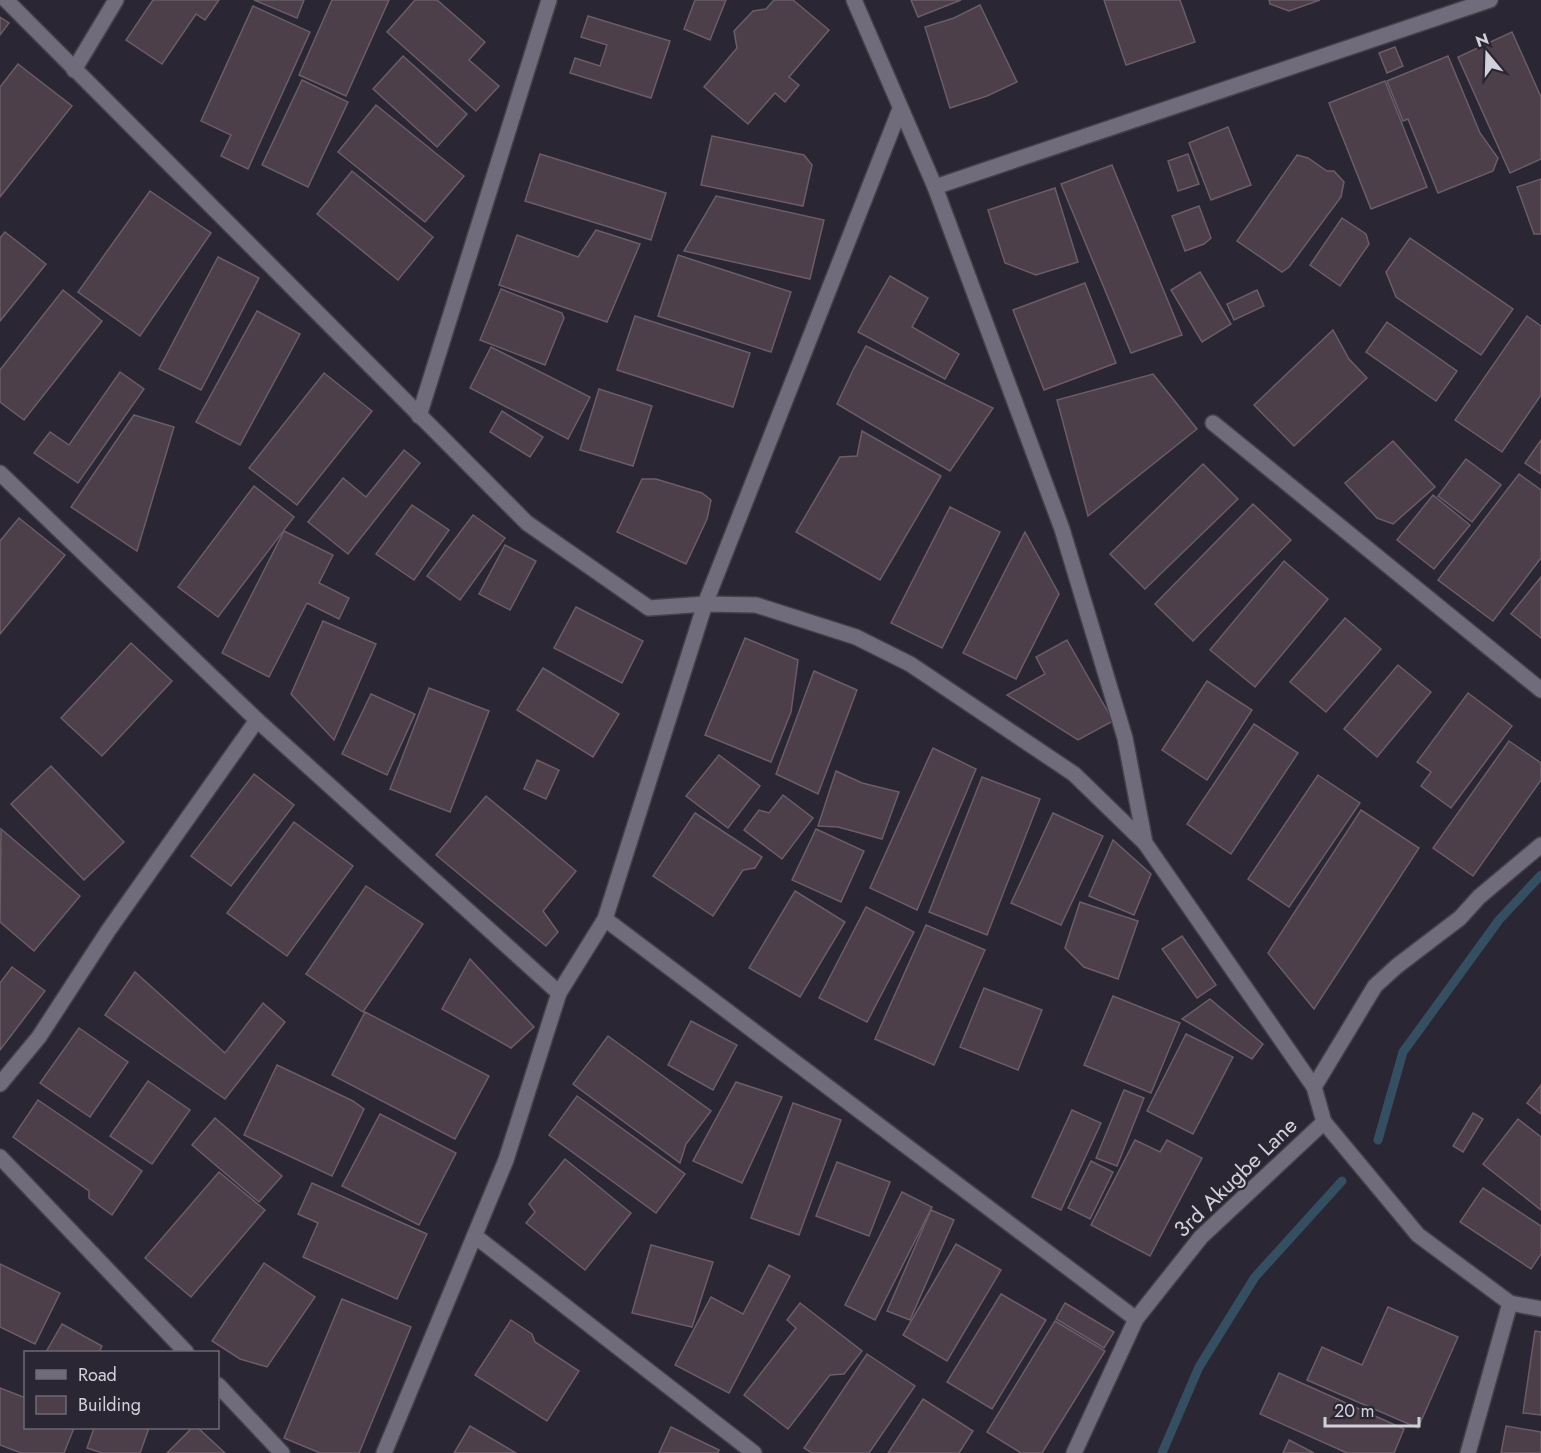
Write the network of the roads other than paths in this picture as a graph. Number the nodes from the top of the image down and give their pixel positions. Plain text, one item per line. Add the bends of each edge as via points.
1 (6, 0) edge
2 (116, 0) edge
3 (549, 0) edge
4 (854, 0) edge
5 (1490, 0) edge
6 (74, 70) junction
7 (900, 109) junction
8 (935, 187) junction
9 (419, 416) junction
10 (1213, 423) dead end
11 (0, 473) edge
12 (705, 604) junction
13 (1541, 690) edge
14 (257, 720) junction
15 (1145, 843) junction
16 (1541, 845) edge
17 (605, 919) junction
18 (559, 993) junction
19 (0, 1084) edge
20 (1314, 1087) junction
21 (1324, 1122) junction
22 (0, 1157) edge
23 (475, 1236) junction
24 (1510, 1303) junction
25 (1541, 1310) edge
26 (1136, 1319) junction
27 (184, 1351) edge
28 (219, 1386) edge
29 (282, 1453) edge
30 (384, 1453) edge
31 (754, 1453) edge
32 (1074, 1453) edge
33 (1468, 1453) edge

1 - 6 street
2 - 6 street
3 - 9 street
4 - 7 street
5 - 8 street
6 - 9 street
7 - 8 street
7 - 12 street
8 - 15 street via 1062,528 1125,738
9 - 12 street via 527,523 649,608
10 - 13 street
11 - 14 street
12 - 15 street via 756,605 856,637 910,663 1074,774
12 - 17 street
14 - 18 street
14 - 19 street via 108,931 39,1037
15 - 20 street
16 - 20 street via 1376,986
17 - 18 street
17 - 26 street
18 - 23 street via 506,1160
20 - 21 street
21 - 24 street via 1418,1235
21 - 26 street, 3rd Akugbe Lane via 1201,1237
22 - 27 street
23 - 30 street
23 - 31 street
24 - 25 street
24 - 33 street
26 - 32 street, 3rd Akugbe Lane
28 - 29 street

